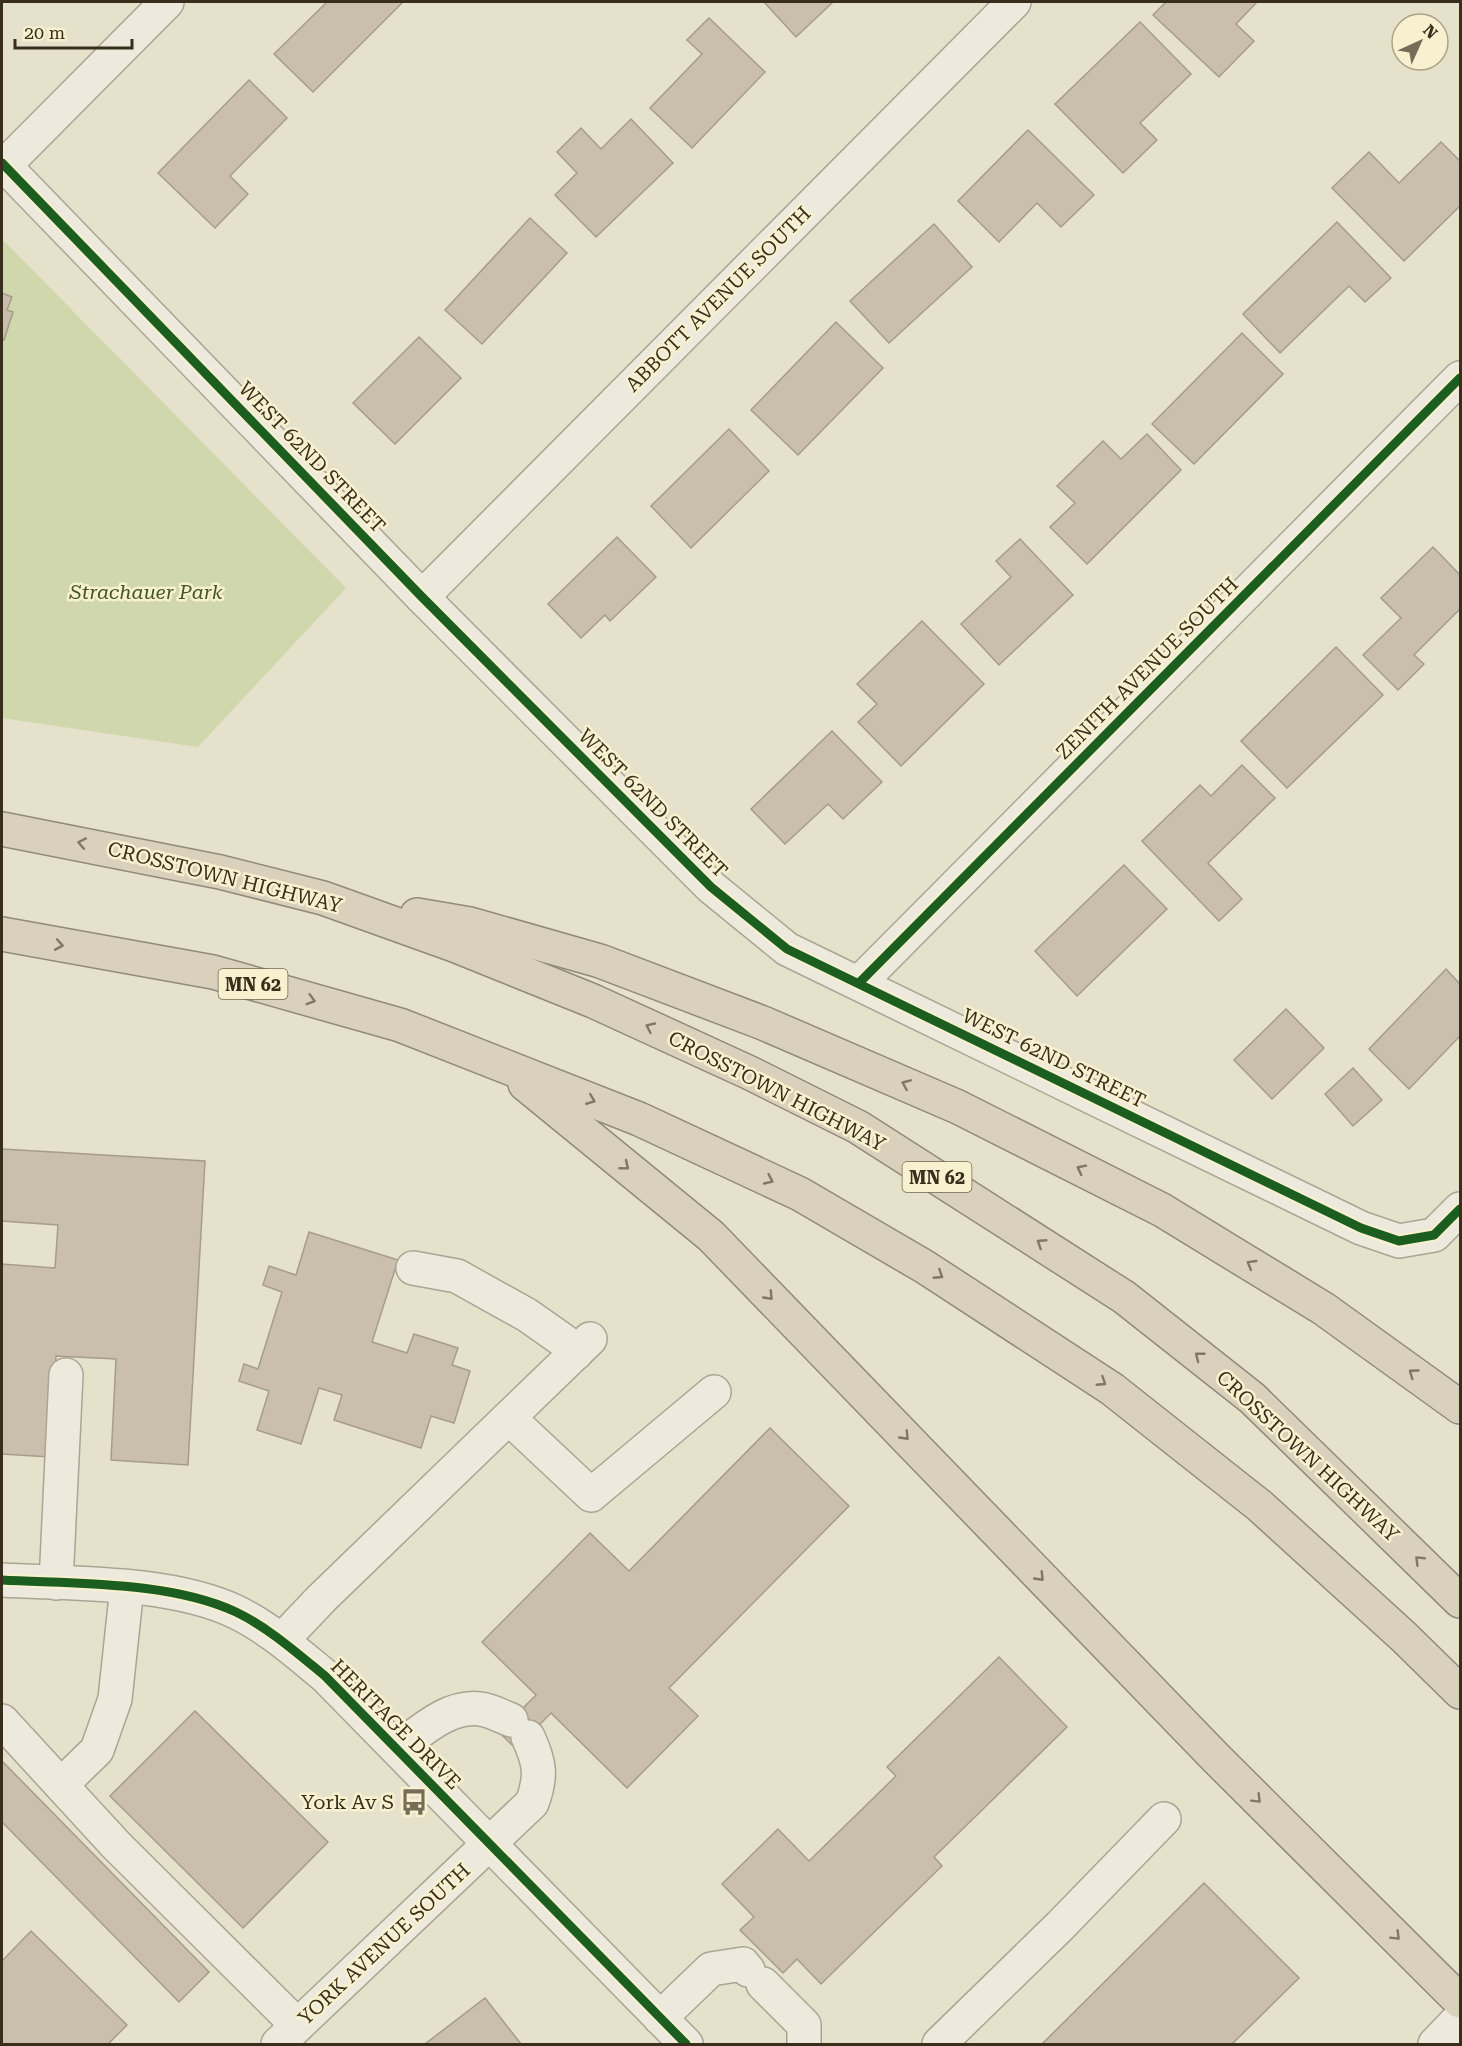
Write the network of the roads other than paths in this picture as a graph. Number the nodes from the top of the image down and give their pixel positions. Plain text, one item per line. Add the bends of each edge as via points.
1 (167, 2) edge
2 (1014, 2) edge
3 (2, 166) edge
4 (1461, 378) edge
5 (422, 597) junction
6 (2, 829) edge
7 (323, 898) junction
8 (2, 934) edge
9 (859, 983) junction
10 (498, 1062) junction
11 (1461, 1209) edge
12 (413, 1268) dead end
13 (66, 1375) dead end
14 (714, 1392) dead end
15 (1461, 1407) edge
16 (508, 1418) junction
17 (2, 1581) edge
18 (56, 1583) junction
19 (127, 1587) junction
20 (1461, 1601) edge
21 (282, 1640) junction
22 (1461, 1692) edge
23 (2, 1721) edge
24 (397, 1749) junction
25 (60, 1785) junction
26 (1164, 1819) dead end
27 (491, 1844) junction
28 (1461, 2001) edge
29 (660, 2018) junction
30 (1461, 2018) edge
31 (284, 2039) edge
32 (686, 2044) edge
33 (804, 2044) edge
34 (939, 2044) edge
35 (1435, 2044) edge

1 - 3 street
2 - 5 street, ABBOTT AVENUE SOUTH
3 - 5 street, WEST 62ND STREET
4 - 9 street, ZENITH AVENUE SOUTH
5 - 9 street, WEST 62ND STREET via 711,887 787,949
7 -> 6 highway, CROSSTOWN HIGHWAY / MN 62 via 209,870
15 -> 7 highway via 1324,1309 1162,1210 958,1107 763,1023 600,961 470,924
20 -> 7 highway, CROSSTOWN HIGHWAY / MN 62 via 1252,1398 1124,1297 858,1127 593,1001
8 -> 10 highway, MN 62 via 213,972 400,1025
9 - 11 street, WEST 62ND STREET via 1361,1228 1399,1241 1434,1235
10 -> 22 highway, MN 62 via 639,1119 800,1194 955,1286 1112,1389 1260,1506
10 -> 28 highway via 711,1236 1216,1758
12 - 16 street via 457,1276 527,1315 564,1341 583,1346
13 - 18 street
14 - 16 street via 591,1495
16 - 21 street
17 - 18 street, HERITAGE DRIVE
18 - 19 street, HERITAGE DRIVE
19 - 21 street, HERITAGE DRIVE via 184,1594 236,1612
19 - 25 street via 115,1699 97,1750
21 - 24 street, HERITAGE DRIVE via 325,1676
23 - 25 street
24 - 27 street, HERITAGE DRIVE
24 - 27 street, YORK AVENUE SOUTH via 456,1711 479,1709 519,1728 536,1754 540,1770 538,1787 532,1803
25 - 31 street
26 - 34 street
27 - 29 street, HERITAGE DRIVE
27 - 31 street, YORK AVENUE SOUTH
29 - 32 street, HERITAGE DRIVE
29 - 33 street via 711,1969 742,1964 804,2025
30 - 35 street

